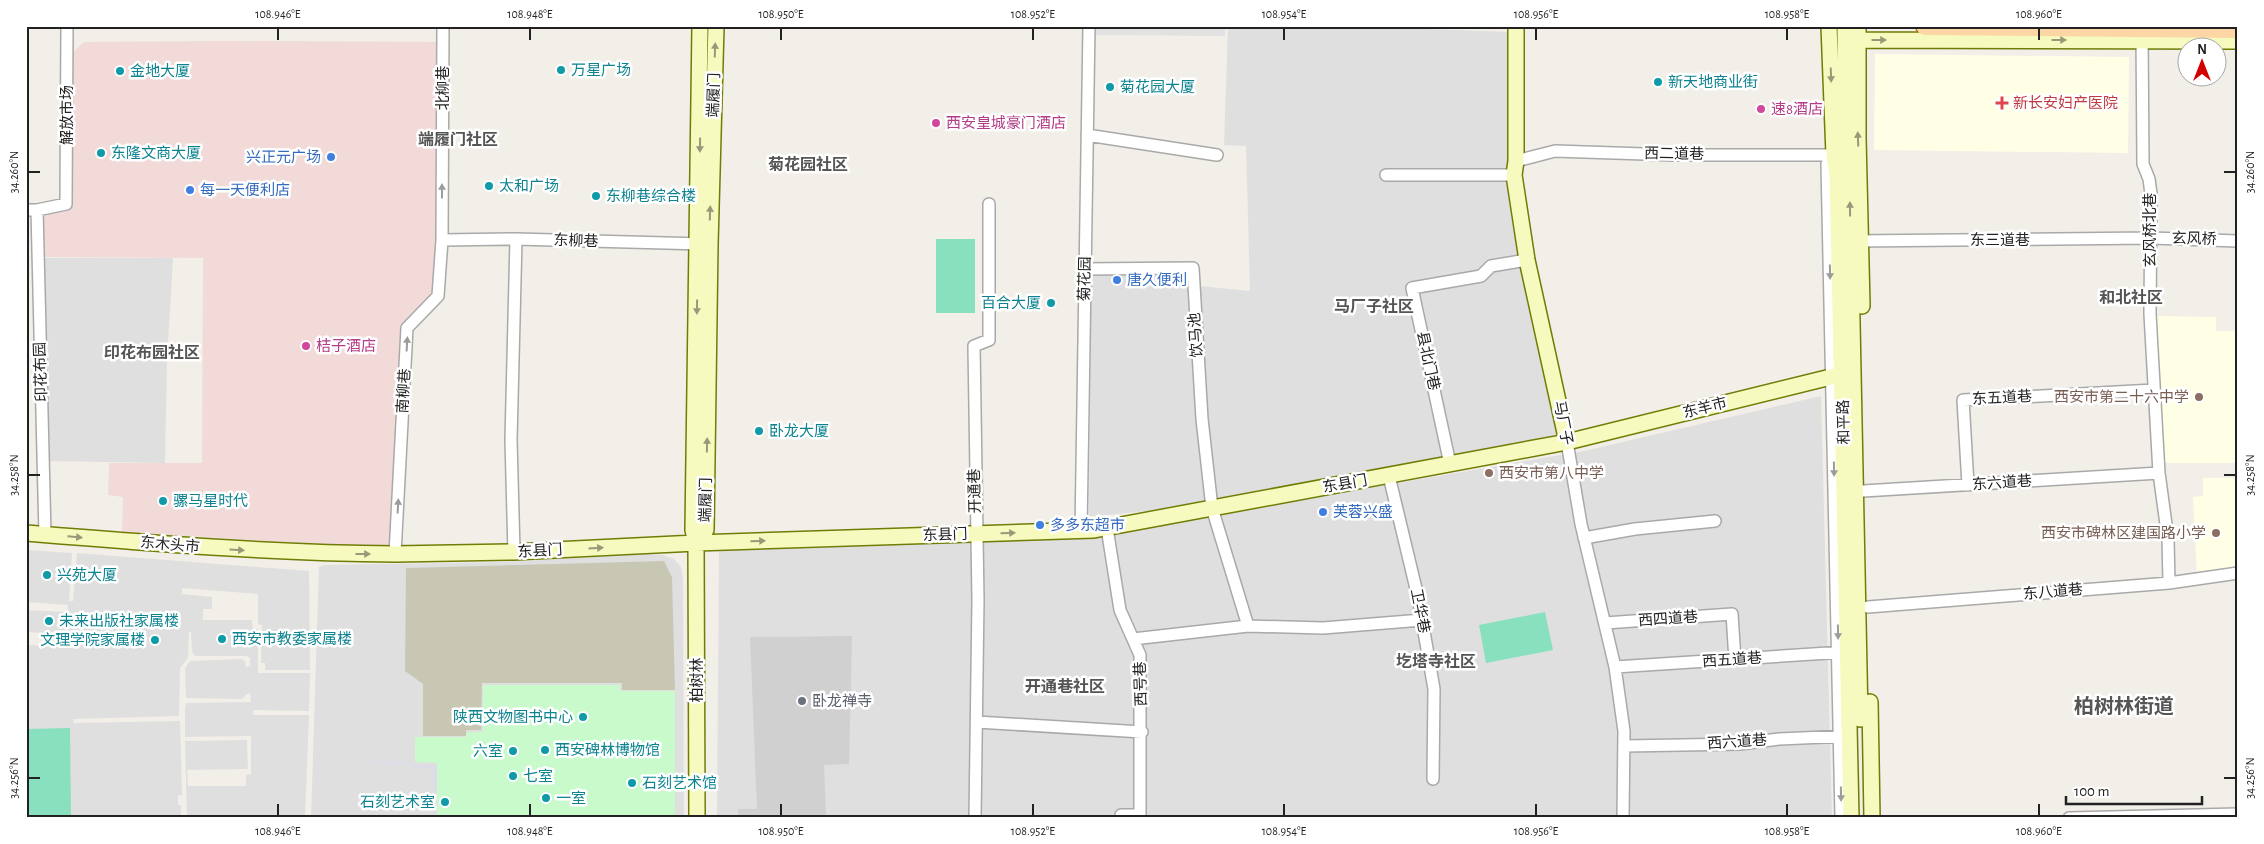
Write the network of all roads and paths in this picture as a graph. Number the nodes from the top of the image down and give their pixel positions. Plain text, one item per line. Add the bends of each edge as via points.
1 (67, 26) edge
2 (443, 26) edge
3 (700, 26) edge
4 (716, 26) edge
5 (1089, 26) edge
6 (1516, 26) edge
7 (1925, 26) edge
8 (2238, 29) edge
9 (1830, 33) edge
10 (1852, 33) edge
11 (2142, 33) junction
12 (2238, 40) edge
13 (1087, 135) junction
14 (1217, 155) dead end
15 (1834, 155) junction
16 (1515, 168) junction
17 (1386, 175) dead end
18 (989, 204) dead end
19 (32, 210) edge
20 (2151, 238) junction
21 (516, 239) junction
22 (442, 240) junction
23 (2238, 240) edge
24 (1856, 241) junction
25 (704, 244) junction
26 (1527, 260) junction
27 (1085, 269) junction
28 (1838, 375) junction
29 (2154, 390) junction
30 (1567, 442) junction
31 (1450, 464) junction
32 (2159, 473) junction
33 (1389, 476) junction
34 (1968, 485) junction
35 (1856, 491) junction
36 (1212, 508) junction
37 (1715, 521) dead end
38 (1107, 528) junction
39 (1081, 531) junction
40 (26, 533) edge
41 (976, 534) junction
42 (45, 535) junction
43 (1584, 538) junction
44 (696, 543) junction
45 (514, 552) junction
46 (315, 554) joint
47 (395, 554) junction
48 (2238, 573) edge
49 (2169, 583) junction
50 (1868, 607) junction
51 (1422, 620) junction
52 (1605, 623) junction
53 (1248, 626) junction
54 (1133, 639) junction
55 (1843, 652) junction
56 (1735, 660) junction
57 (1615, 667) junction
58 (977, 722) junction
59 (1142, 732) junction
60 (1845, 737) junction
61 (1624, 746) junction
62 (1432, 779) dead end
63 (2238, 814) edge
64 (2225, 816) edge
65 (697, 818) edge
66 (976, 818) edge
67 (1121, 818) edge
68 (1623, 818) edge
69 (1841, 818) edge
70 (1851, 818) edge
71 (1861, 818) edge
72 (1872, 818) edge
73 (2069, 818) edge

1 - 19 street, 解放市场 via 66,204
22 -> 2 street, 北柳巷
3 -> 25 main road, 端履门
25 -> 4 main road, 端履门
5 - 13 street, 菊花园
6 - 16 main road, 马厂子
7 - 11 main road
8 - 11 main road
9 - 10 main road
9 -> 15 main road, 和平路
10 -> 11 main road
24 -> 10 main road, 和平路
11 - 12 main road
11 - 20 street, 玄风桥北巷 via 2143,164 2151,194
13 - 14 street
13 - 27 street, 菊花园
15 - 16 street, 西二道巷 via 1555,151
15 -> 28 main road, 和平路 via 1837,176
16 - 17 street, 西二道巷
16 - 26 main road, 马厂子
18 - 41 street, 开通巷 via 989,340 974,346
19 - 42 street, 印花布园
20 - 23 street, 玄风桥
20 - 24 street, 东三道巷
20 - 29 street, 玄风桥北巷
21 - 22 street, 东柳巷
21 - 25 street, 东柳巷
21 - 45 street via 511,440
47 -> 22 street, 南柳巷 via 407,328 438,296
24 - 35 main road, 和平路
25 - 44 main road, 端履门 via 706,530
26 - 30 main road, 马厂子
26 - 31 street, 县北门巷 via 1491,266 1481,276 1412,288
27 - 36 street, 饮马池 via 1193,268 1202,419
27 - 39 street, 菊花园
28 - 30 main road, 东羊市
28 - 35 main road, 和平路
28 -> 55 street
29 - 32 street, 玄风桥北巷
29 - 34 street, 东五道巷 via 1964,400
30 - 31 main road, 东县门
30 - 43 street, 马厂子
31 - 33 main road, 东县门
32 - 34 street, 东六道巷
32 - 49 street, 玄风桥北巷 via 2168,539
33 - 36 main road, 东县门
33 - 51 street, 卫华巷
34 - 35 street, 东六道巷
35 - 50 main road
35 - 55 main road, 和平路
35 - 71 main road, 和平路
36 - 38 main road, 东县门
36 - 53 street
37 - 43 street
38 - 39 main road, 东县门
38 - 54 street, 西号巷 via 1120,610
41 -> 39 main road, 东县门
40 - 42 main road, 东木头市
44 -> 41 main road, 东县门
41 - 58 street, 开通巷
42 -> 46 main road, 东木头市
43 - 52 street, 马厂子
45 -> 44 main road, 东县门
44 - 65 main road, 柏树林
45 - 47 main road, 东县门
46 -> 47 main road, 东县门
48 - 49 street, 东八道巷
49 - 50 street, 东八道巷
50 - 72 main road
51 - 53 street via 1323,628
51 - 62 street, 卫华巷 via 1434,689
52 - 56 street, 西四道巷 via 1732,614
52 - 57 street, 马厂子
53 - 54 street
54 - 59 street, 西号巷 via 1140,655
55 - 56 street, 西五道巷
55 - 60 main road, 和平路
56 - 57 street, 西五道巷
57 - 61 street, 马厂子
58 - 59 street
58 - 66 street, 开通巷
59 - 67 street, 西号巷 via 1140,815 1121,815
60 - 61 street, 西六道巷 via 1740,744
60 -> 69 street
60 - 70 main road, 和平路
61 - 68 street, 马厂子
63 - 64 street
64 - 73 street

